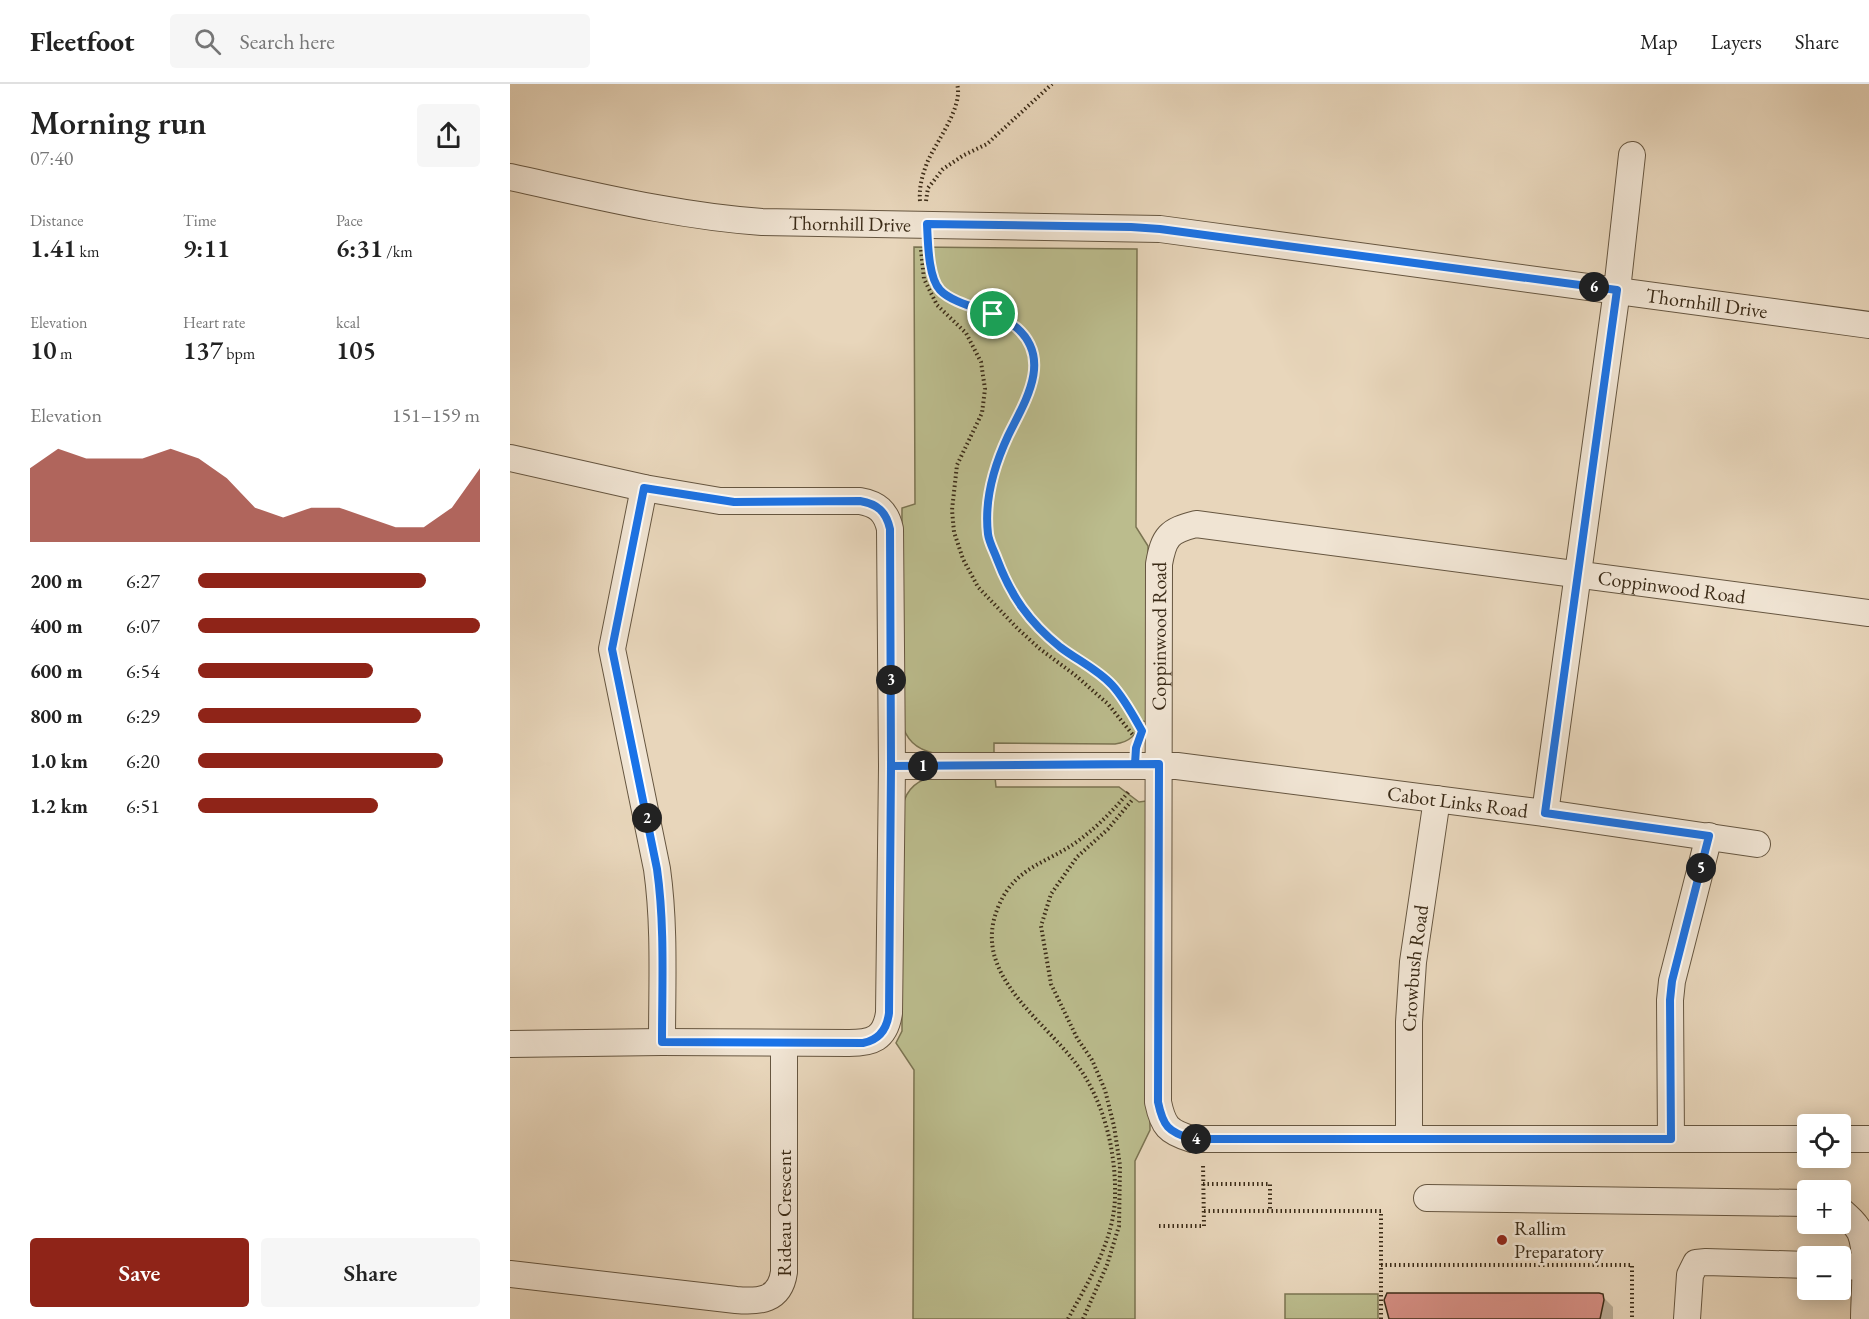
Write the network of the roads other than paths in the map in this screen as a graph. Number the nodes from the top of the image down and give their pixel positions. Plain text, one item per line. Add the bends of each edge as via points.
1 (1632, 155) dead end
2 (510, 177) edge
3 (1617, 290) junction
4 (1869, 325) edge
5 (510, 458) edge
6 (644, 488) junction
7 (1578, 575) junction
8 (1869, 613) edge
9 (1143, 759) junction
10 (891, 766) junction
11 (1437, 799) junction
12 (1545, 813) junction
13 (1709, 836) junction
14 (1757, 844) dead end
15 (662, 1042) junction
16 (784, 1043) junction
17 (510, 1044) edge
18 (1409, 1139) junction
19 (1671, 1139) junction
20 (1797, 1139) edge
21 (1851, 1139) edge
22 (1869, 1139) edge
23 (1427, 1198) dead end
24 (1797, 1203) edge
25 (1851, 1219) edge
26 (1797, 1265) edge
27 (1852, 1266) edge
28 (510, 1274) edge
29 (1687, 1319) edge
30 (1864, 1319) edge

1 - 3 street
2 - 3 street, Thornhill Drive via 722,219 1160,229
3 - 4 street, Thornhill Drive
3 - 7 street
5 - 6 street
6 - 10 street via 734,502 860,501 879,507 890,529
6 - 15 street via 612,649 662,899
7 - 8 street, Coppinwood Road
7 - 9 street, Coppinwood Road via 1196,524 1177,529 1166,537 1159,564
7 - 12 street
9 - 10 street, Cabot Links Road via 1051,765
9 - 11 street, Cabot Links Road
9 - 18 street, Coppinwood Road via 1161,1119 1177,1135 1192,1139
10 - 16 street via 886,1027 870,1042
11 - 12 street, Cabot Links Road
11 - 18 street, Crowbush Road via 1412,974
12 - 13 street, Cabot Links Road
13 - 14 street, Cabot Links Road
13 - 19 street via 1672,981
15 - 16 street
15 - 17 street
16 - 28 street, Rideau Crescent via 784,1272 772,1295 763,1300 736,1300
18 - 19 street, Coppinwood Road
19 - 20 street, Coppinwood Road
21 - 22 street
23 - 24 street
25 - 27 street via 1861,1234 1865,1254
26 - 29 street via 1696,1263 1690,1275
27 - 30 street

